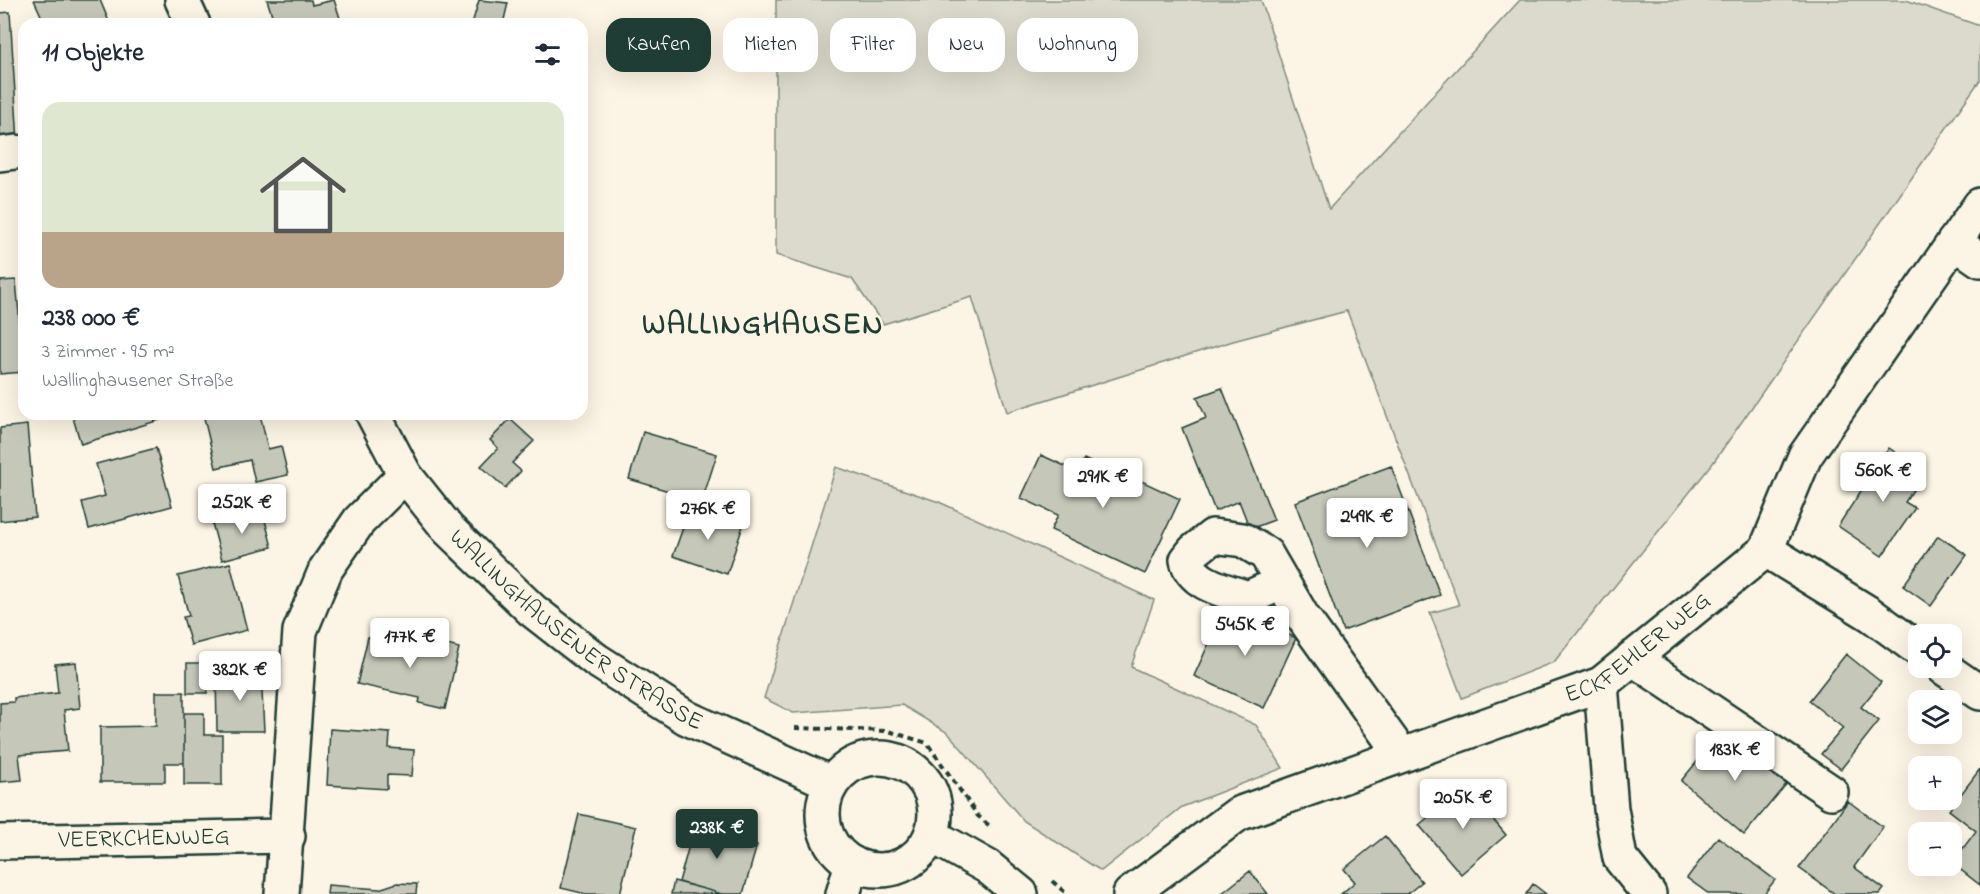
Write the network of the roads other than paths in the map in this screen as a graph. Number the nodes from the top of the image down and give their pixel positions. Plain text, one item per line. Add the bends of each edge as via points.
1 (182, 0) edge
2 (190, 18) edge
3 (1980, 205) edge
4 (1967, 251) edge
5 (376, 420) edge
6 (405, 475) junction
7 (1766, 550) junction
8 (1281, 583) dead end
9 (1908, 642) edge
10 (1632, 658) junction
11 (1958, 678) edge
12 (1601, 684) junction
13 (1980, 693) edge
14 (1401, 754) junction
15 (831, 783) junction
16 (1831, 792) dead end
17 (931, 835) junction
18 (288, 836) junction
19 (0, 842) edge
20 (852, 863) junction
21 (282, 894) edge
22 (843, 894) edge
23 (1021, 894) edge
24 (1131, 894) edge
25 (1649, 894) edge

1 - 2 street
3 - 4 street, ECKFEHLER WEG
4 - 7 street, ECKFEHLER WEG via 1804,456
5 - 6 street, WALLINGHAUSENER STRASSE
6 - 15 street, WALLINGHAUSENER STRASSE via 448,530 532,610 596,660 714,732
6 - 18 street via 359,521 326,569 300,631
7 - 9 street
7 - 10 street, ECKFEHLER WEG
8 - 14 street
10 - 12 street, ECKFEHLER WEG
10 - 16 street
11 - 13 street
12 - 14 street, ECKFEHLER WEG
12 - 25 street via 1611,809 1620,858
14 - 24 street, ECKFEHLER WEG via 1238,814
15 - 17 street via 859,761 886,759 912,768 933,798
15 - 20 street via 823,809 827,836
17 - 20 street via 921,851 906,863 888,869 869,869
17 - 23 street via 988,867
18 - 19 street, VEERKCHENWEG
18 - 21 street
20 - 22 street

